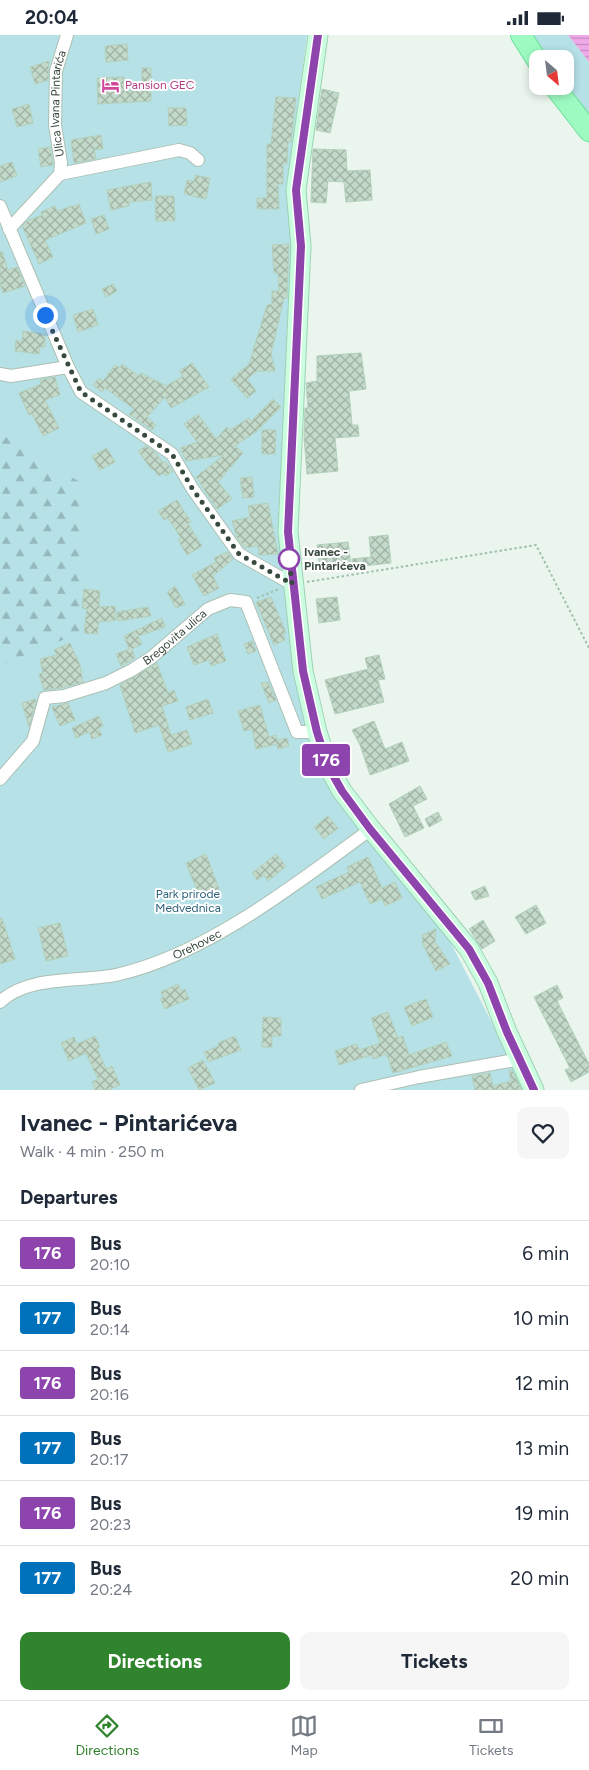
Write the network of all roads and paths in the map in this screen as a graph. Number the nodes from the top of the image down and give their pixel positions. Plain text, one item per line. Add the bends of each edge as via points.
1 (67, 35) edge
2 (318, 35) edge
3 (521, 35) edge
4 (530, 50) edge
5 (561, 95) edge
6 (589, 131) edge
7 (198, 160) dead end
8 (60, 174) junction
9 (0, 206) edge
10 (9, 229) junction
11 (68, 367) junction
12 (0, 374) edge
13 (292, 584) junction
14 (246, 602) junction
15 (589, 647) edge
16 (317, 732) junction
17 (0, 779) edge
18 (370, 829) junction
19 (0, 1002) edge
20 (521, 1059) junction
21 (360, 1090) edge
22 (534, 1090) edge

1 - 8 street, Ulica Ivana Pintarića via 56,71 55,125
2 - 13 main road via 296,190 301,246 288,532
3 - 4 main road
5 - 6 main road
7 - 8 street, Ulica Ivana Pintarića via 179,150
8 - 10 street, Ulica Ivana Pintarića
9 - 10 street
10 - 11 street
11 - 12 street via 11,376
11 - 13 street via 81,392 172,454 239,554
13 - 14 path
13 - 15 path via 536,545
13 - 16 main road via 303,671
14 - 16 street via 297,732
14 - 17 street, Bregovita ulica via 230,600 208,609 152,657 106,683 64,696 45,698 33,741
16 - 18 main road via 328,766
18 - 19 street, Orehovec via 230,926 178,954 146,968 105,978 63,979 37,985 8,995
18 - 20 main road via 469,949 488,983
20 - 21 street
20 - 22 main road

